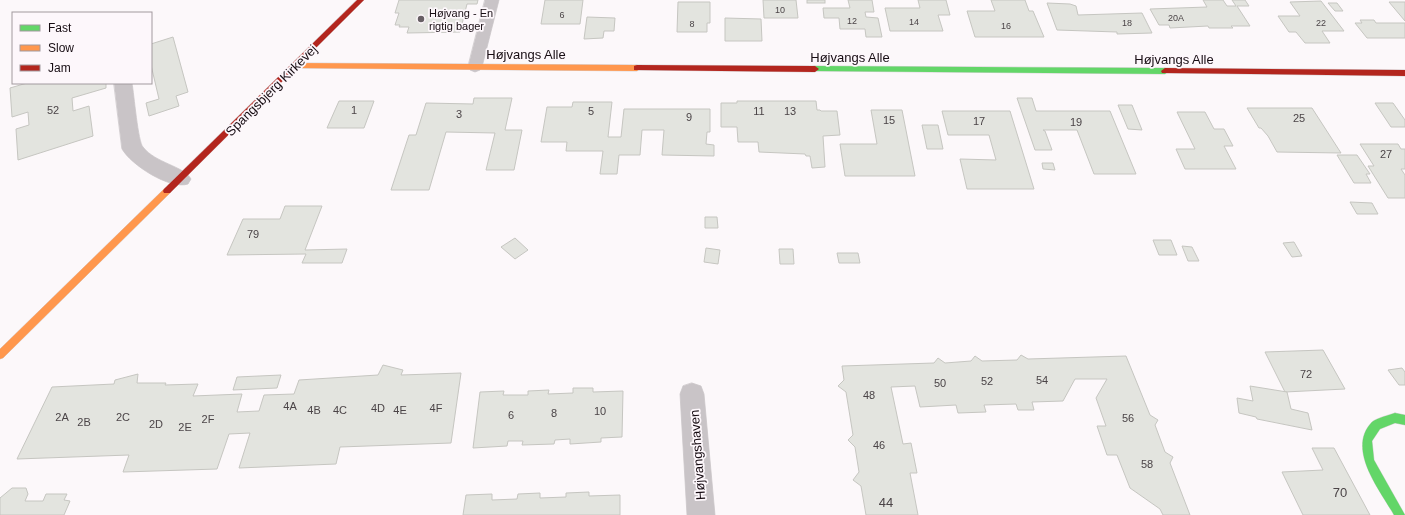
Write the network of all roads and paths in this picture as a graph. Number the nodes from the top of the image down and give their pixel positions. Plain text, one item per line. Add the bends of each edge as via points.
1 (361, 0) edge
2 (492, 0) edge
3 (295, 66) junction
4 (475, 67) junction
5 (1405, 73) edge
6 (123, 84) edge
7 (180, 179) junction
8 (0, 356) edge
9 (692, 394) dead end
10 (1405, 420) edge
11 (701, 515) edge
12 (1400, 515) edge

1 - 3 street, Spangsbjerg Kirkevej
2 - 4 lane
3 - 4 street, Højvangs Alle
3 - 7 street, Spangsbjerg Kirkevej
4 - 5 street, Højvangs Alle
6 - 7 street via 132,149 148,164
7 - 8 street, Spangsbjerg Kirkevej
9 - 11 street, Højvangshaven
10 - 12 street via 1395,418 1376,425 1367,440 1369,461

